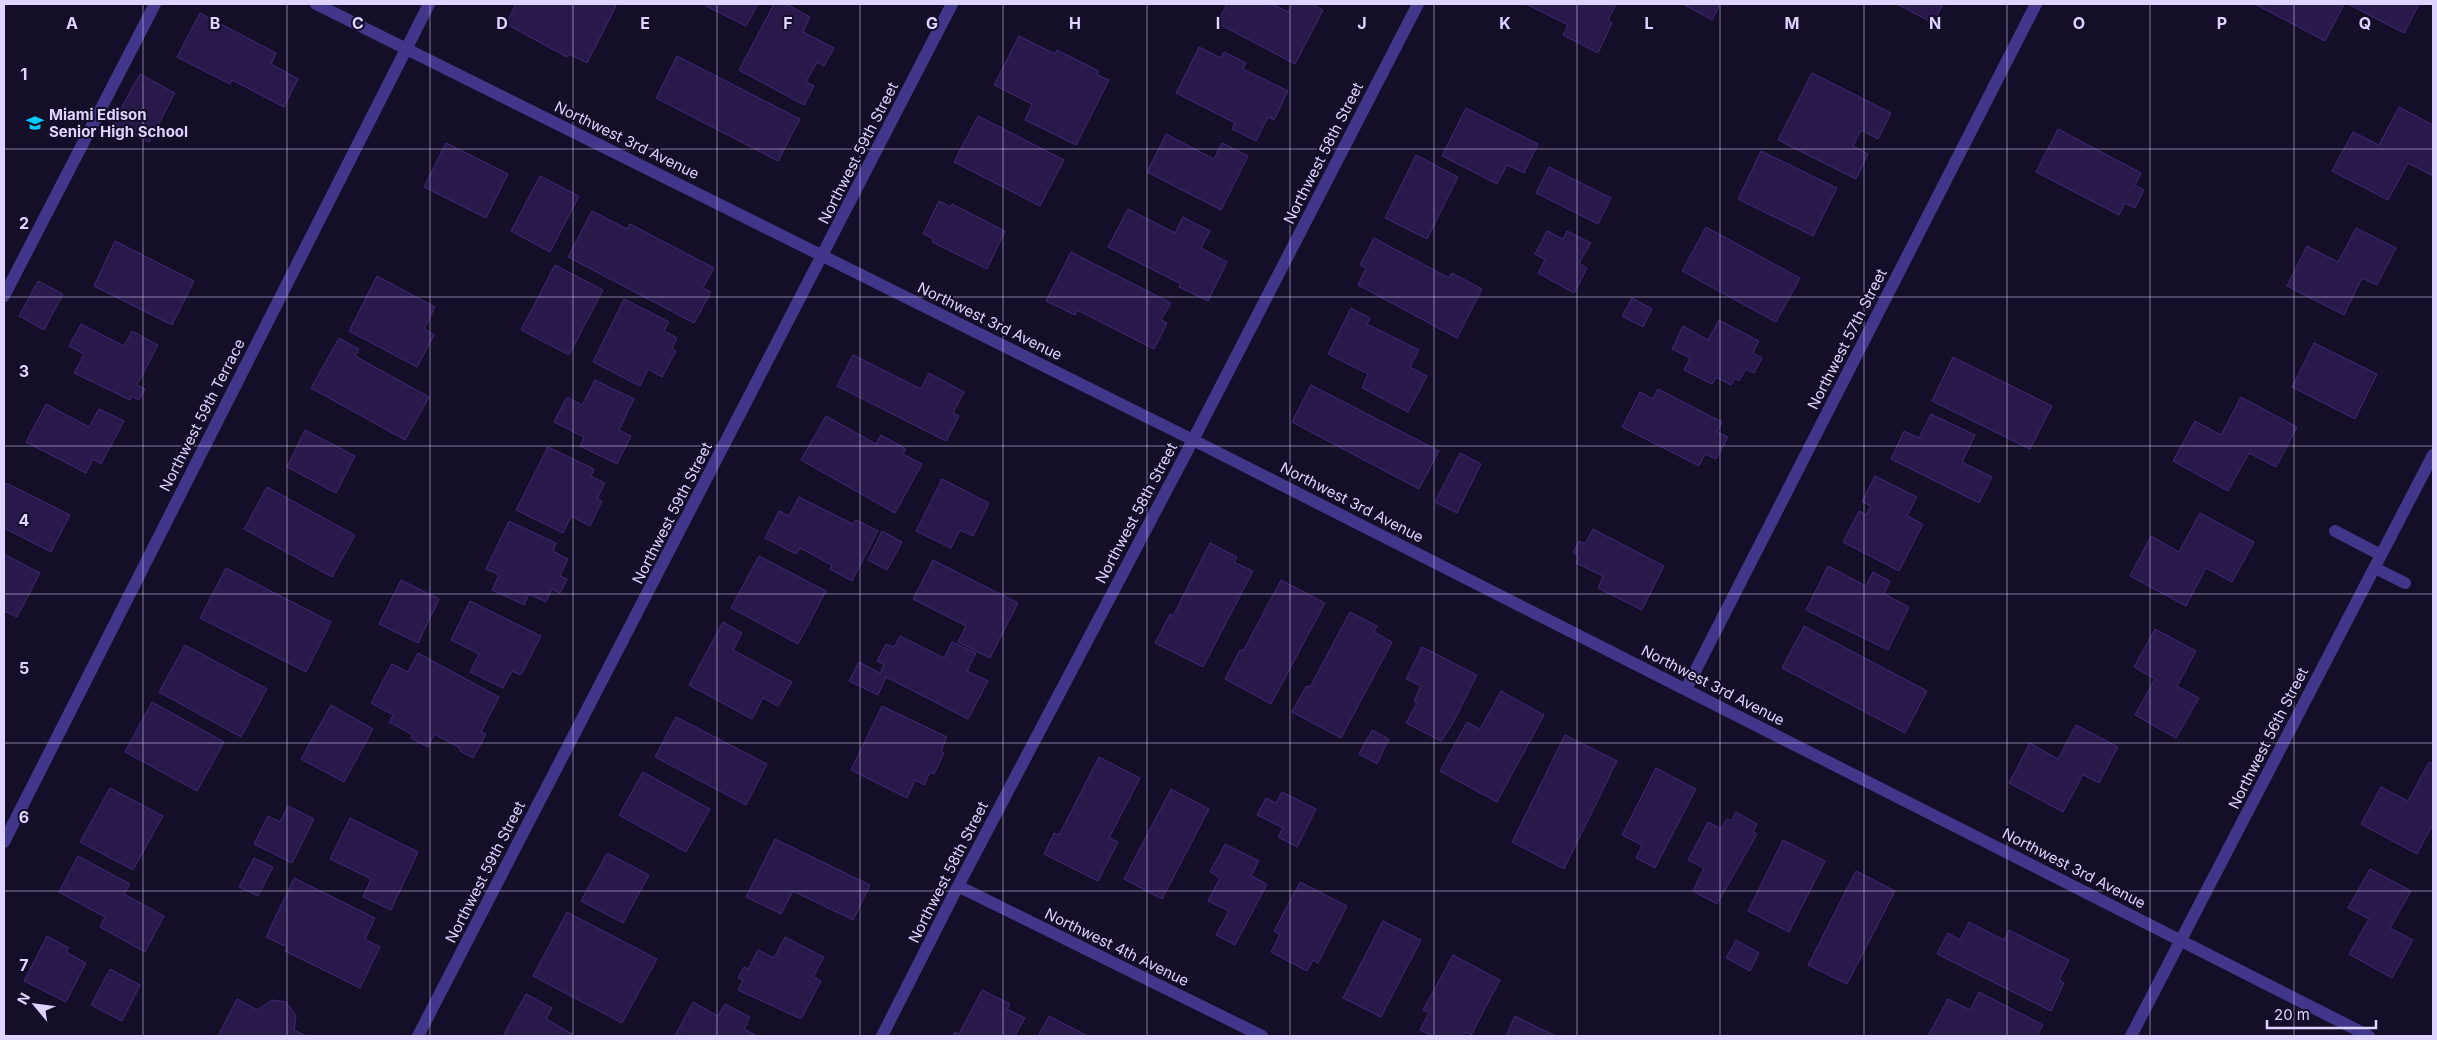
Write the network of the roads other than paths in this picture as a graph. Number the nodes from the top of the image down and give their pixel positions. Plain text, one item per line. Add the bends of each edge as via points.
1 (155, 4) edge
2 (316, 4) edge
3 (429, 4) edge
4 (952, 4) edge
5 (1418, 4) edge
6 (2036, 4) edge
7 (406, 48) junction
8 (824, 256) junction
9 (4, 296) edge
10 (1193, 440) junction
11 (2433, 455) edge
12 (2335, 531) dead end
13 (2382, 555) junction
14 (2375, 568) junction
15 (2405, 583) dead end
16 (1686, 690) junction
17 (4, 842) edge
18 (958, 886) junction
19 (2181, 941) junction
20 (418, 1036) edge
21 (882, 1036) edge
22 (1262, 1036) edge
23 (2131, 1036) edge
24 (2369, 1036) edge

1 - 9 street
2 - 7 street, Northwest 3rd Avenue
3 - 7 street, Northwest 59th Terrace
4 - 8 street, Northwest 59th Street
5 - 10 street, Northwest 58th Street
6 - 16 street, Northwest 57th Street
7 - 8 street, Northwest 3rd Avenue
7 - 17 street, Northwest 59th Terrace
8 - 10 street, Northwest 3rd Avenue
8 - 20 street, Northwest 59th Street
10 - 16 street, Northwest 3rd Avenue
10 - 18 street, Northwest 58th Street
11 - 13 street, Northwest 56th Street
12 - 13 street
13 - 14 street, Northwest 56th Street
14 - 15 street
14 - 19 street, Northwest 56th Street
16 - 19 street, Northwest 3rd Avenue
18 - 21 street, Northwest 58th Street
18 - 22 street, Northwest 4th Avenue
19 - 23 street, Northwest 56th Street
19 - 24 street, Northwest 3rd Avenue

